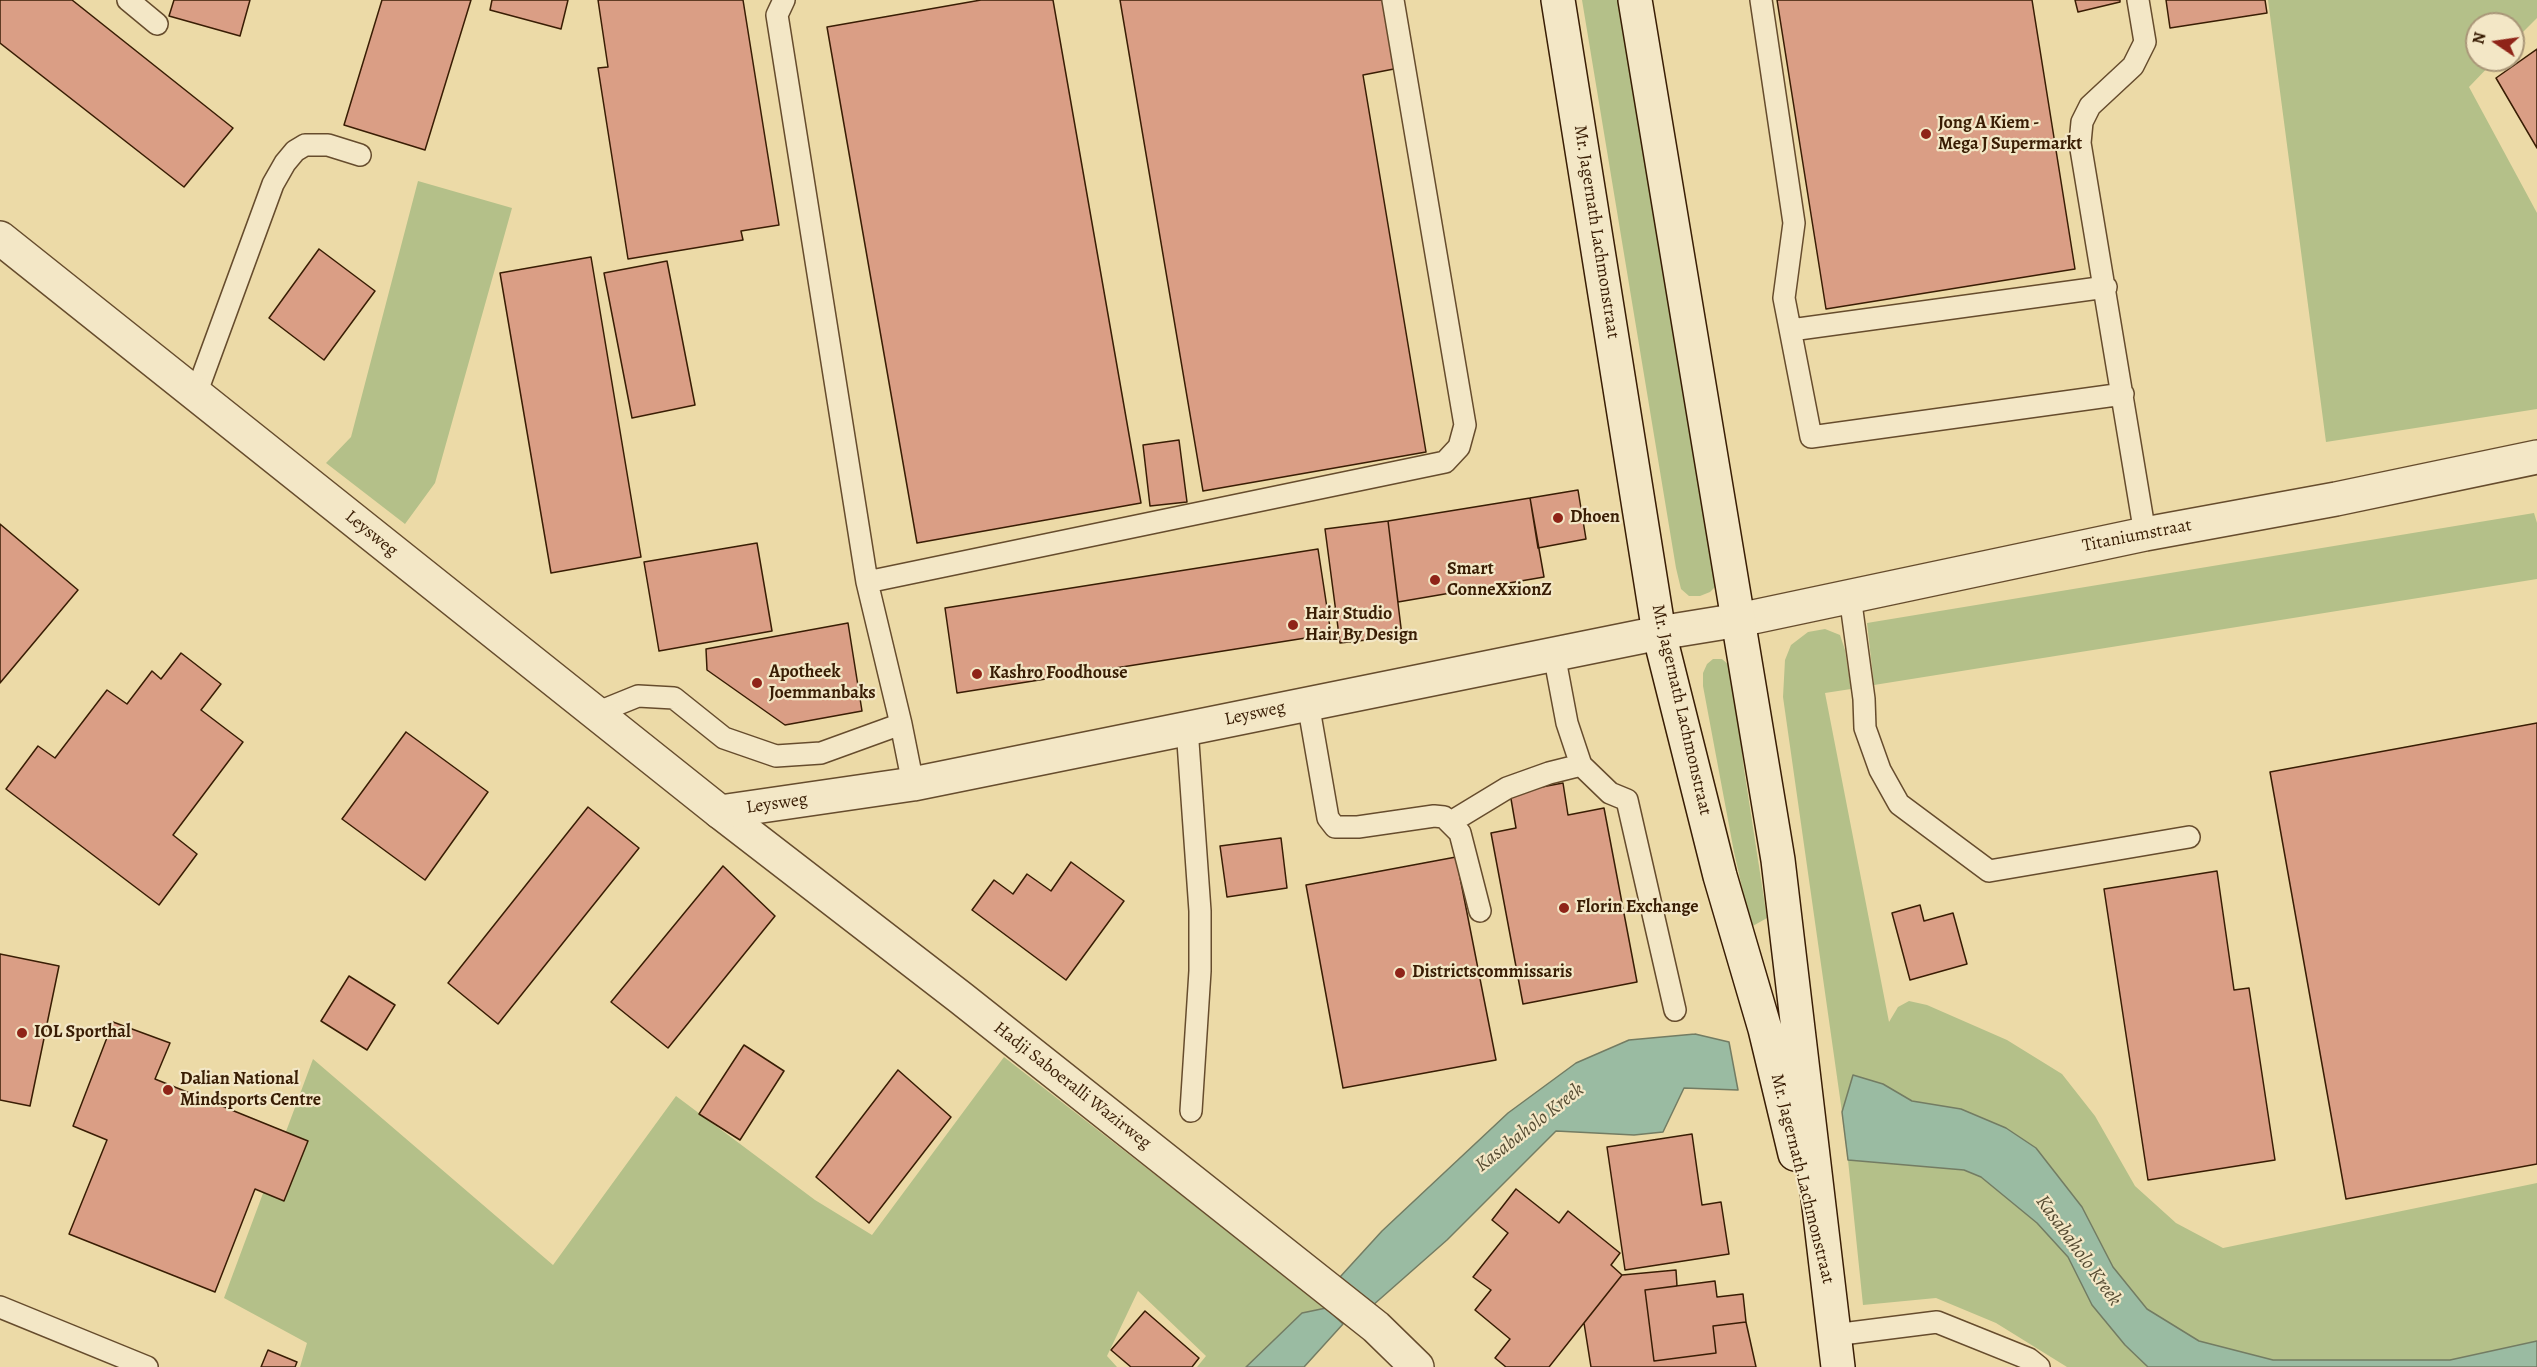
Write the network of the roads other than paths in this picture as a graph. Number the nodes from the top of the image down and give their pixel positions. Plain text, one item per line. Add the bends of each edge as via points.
1 (128, 0) edge
2 (784, 0) edge
3 (1393, 0) edge
4 (1558, 0) edge
5 (1635, 0) edge
6 (1761, 0) edge
7 (2138, 0) edge
8 (157, 24) dead end
9 (360, 155) dead end
10 (0, 238) edge
11 (2106, 287) junction
12 (1791, 330) junction
13 (196, 394) junction
14 (2123, 394) junction
15 (2537, 457) edge
16 (2145, 534) junction
17 (867, 582) junction
18 (1850, 596) junction
19 (1739, 620) junction
20 (1659, 633) junction
21 (1554, 654) junction
22 (1308, 703) junction
23 (596, 713) junction
24 (901, 724) junction
25 (1187, 728) junction
26 (1581, 765) junction
27 (913, 784) junction
28 (720, 812) junction
29 (1450, 822) junction
30 (2189, 837) dead end
31 (1480, 911) dead end
32 (1675, 1010) dead end
33 (1191, 1111) dead end
34 (1830, 1293) junction
35 (0, 1307) edge
36 (1836, 1351) edge
37 (147, 1367) edge
38 (1417, 1367) edge
39 (2039, 1367) edge

1 - 8 lane
2 - 17 lane via 777,15
3 - 17 lane via 1465,425 1459,447 1445,462
4 - 20 street, Mr. Jagernath Lachmonstraat
5 - 19 street, Mr. Jagernath Lachmonstraat
6 - 12 lane via 1794,223 1784,298
7 - 11 lane via 2145,42 2133,66 2090,106 2082,122 2080,143
9 - 13 lane via 328,144 305,145 285,163 273,184
10 - 13 street, Leysweg
11 - 12 lane
11 - 14 lane
12 - 14 lane via 1811,437
13 - 23 street, Leysweg
14 - 16 lane
15 - 16 street, Titaniumstraat
16 - 18 street, Titaniumstraat
17 - 24 lane
18 - 19 street, Titaniumstraat
18 - 30 lane via 1865,728 1880,770 1899,804 1989,871
19 - 20 street, Leysweg
19 - 34 street, Mr. Jagernath Lachmonstraat via 1778,860
20 - 21 street, Leysweg
20 - 34 street, Mr. Jagernath Lachmonstraat via 1720,876 1765,1029
21 - 22 street, Leysweg
21 - 26 lane via 1567,723
22 - 25 street, Leysweg
22 - 29 lane via 1328,818 1335,827 1434,816
23 - 24 lane via 638,696 674,698 724,738 776,756 821,753
23 - 28 street, Leysweg
24 - 27 lane
25 - 27 street, Leysweg
25 - 33 lane via 1200,911
26 - 29 lane via 1507,788
26 - 32 lane via 1610,793 1628,800
27 - 28 street, Leysweg
28 - 38 street, Hadji Saboeralli Wazirweg via 1376,1327
29 - 31 lane via 1460,833
34 - 36 street
35 - 37 lane
36 - 39 lane via 1937,1322 2029,1359

